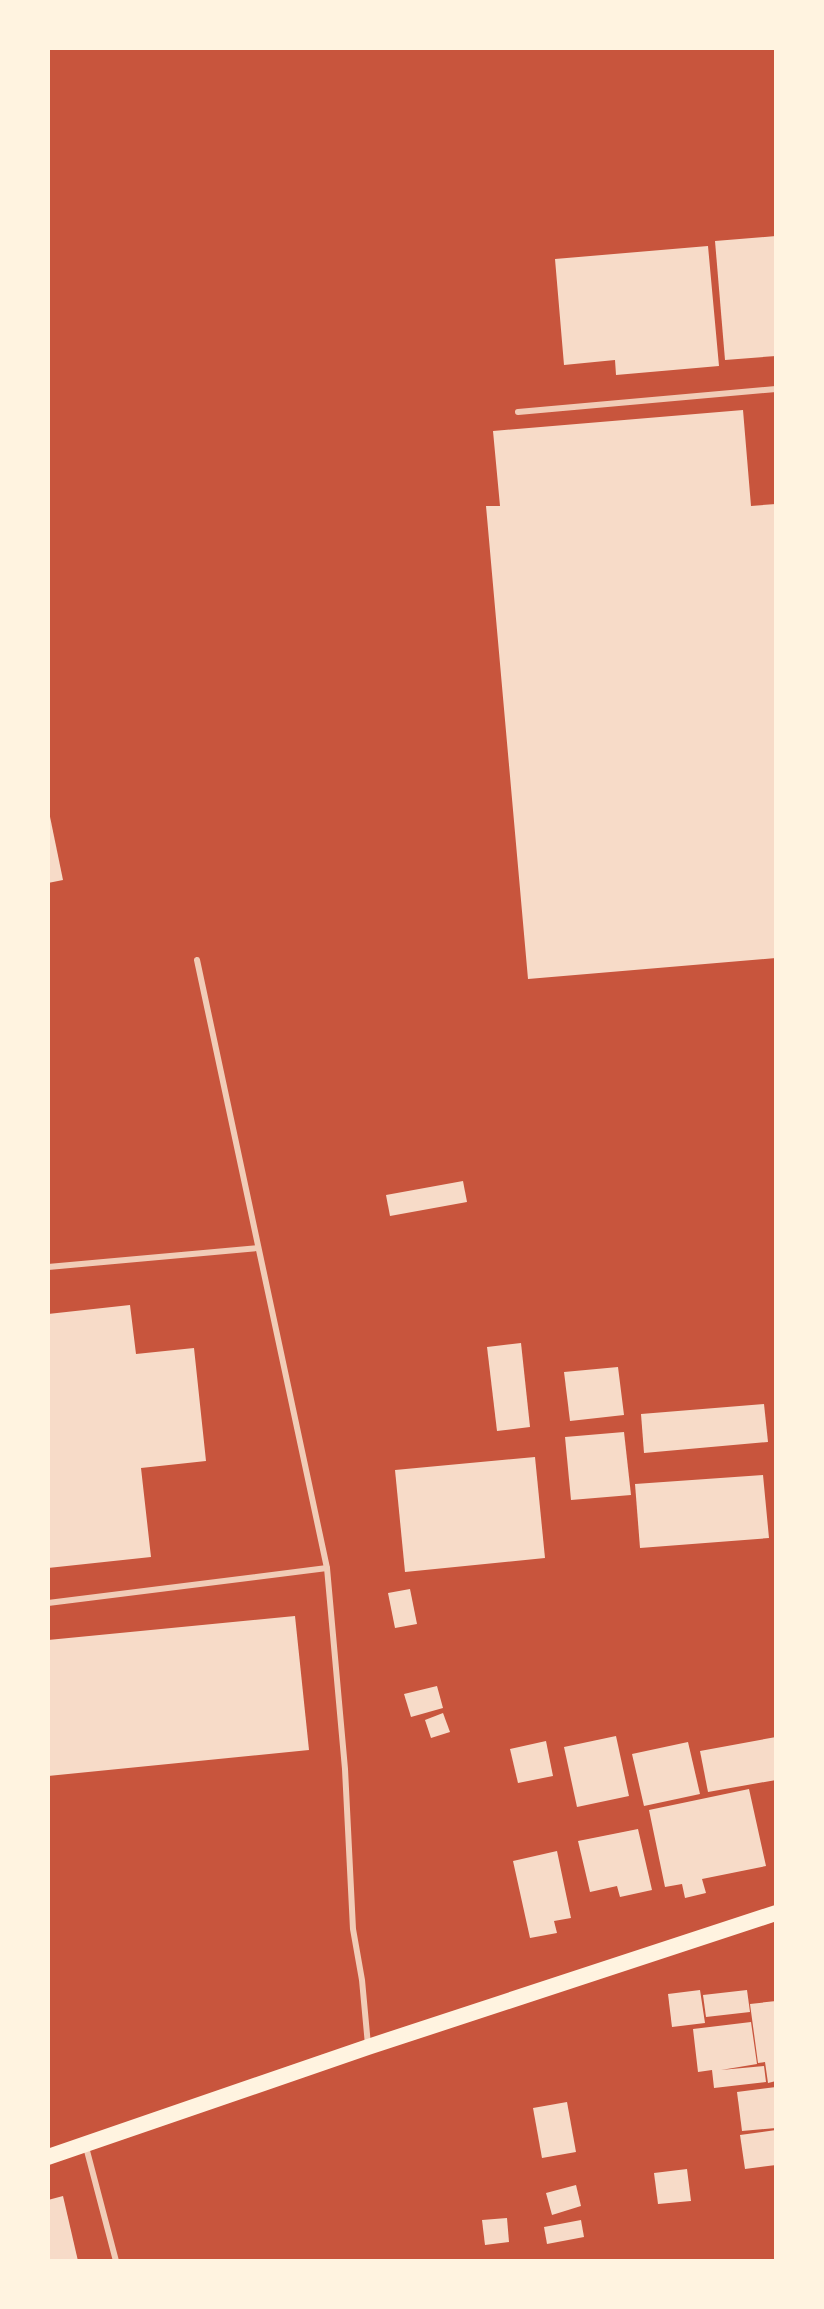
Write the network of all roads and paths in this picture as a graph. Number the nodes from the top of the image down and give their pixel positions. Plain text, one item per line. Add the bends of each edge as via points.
1 (776, 389) edge
2 (518, 412) dead end
3 (197, 960) dead end
4 (258, 1248) junction
5 (48, 1267) edge
6 (327, 1568) junction
7 (48, 1603) edge
8 (776, 1913) edge
9 (368, 2047) junction
10 (85, 2144) junction
11 (48, 2157) edge
12 (116, 2261) edge

1 - 2 lane
3 - 4 lane
4 - 5 lane
4 - 6 lane
6 - 7 lane
6 - 9 lane via 353,1929
8 - 9 main road
9 - 10 main road
10 - 11 main road
10 - 12 lane

